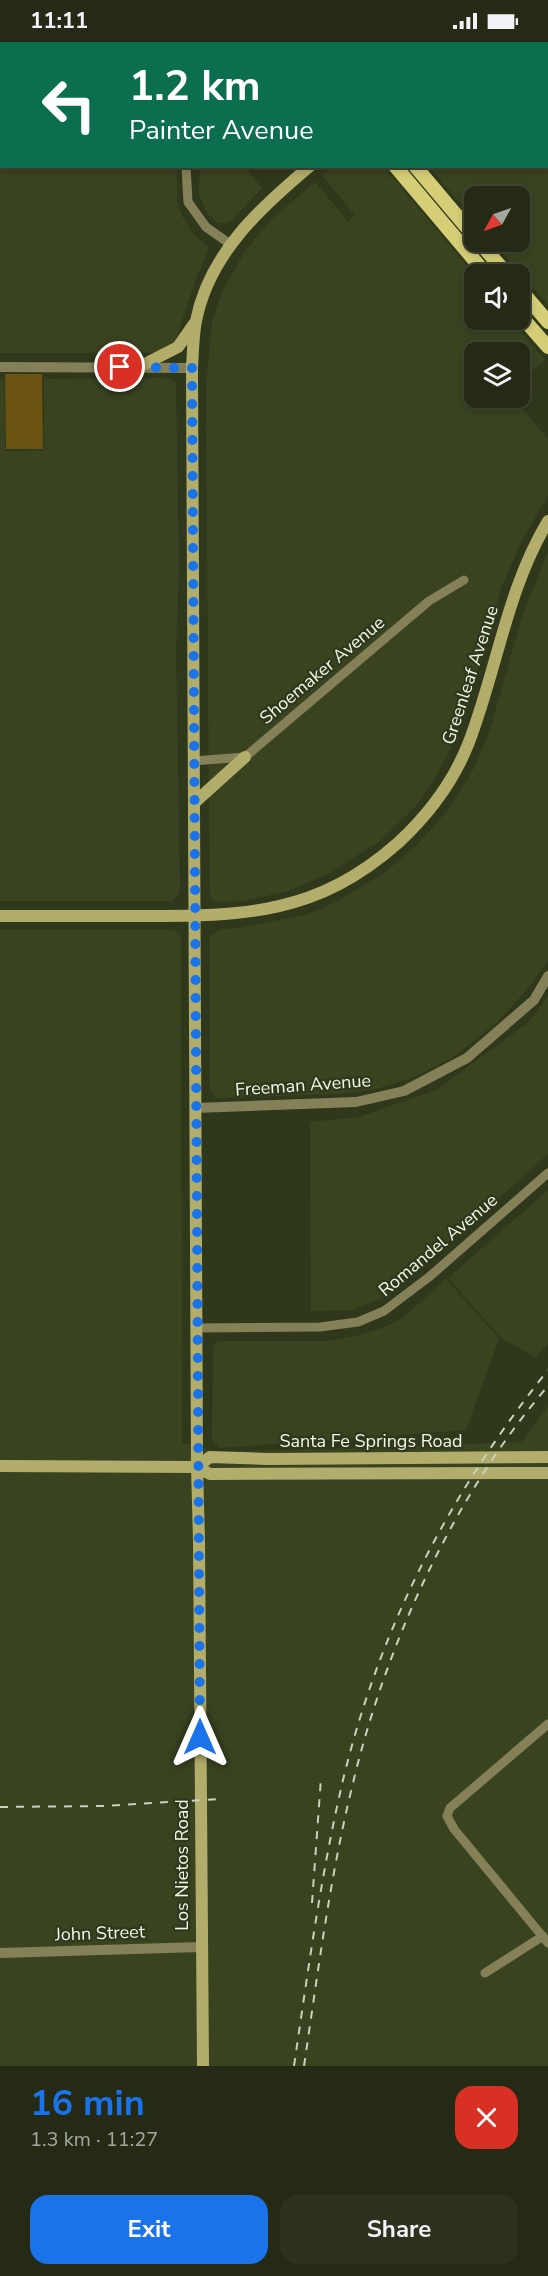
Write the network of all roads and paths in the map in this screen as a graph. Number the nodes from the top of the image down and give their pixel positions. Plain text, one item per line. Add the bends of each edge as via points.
1 (186, 168) edge
2 (308, 168) edge
3 (397, 168) edge
4 (417, 168) edge
5 (464, 224) edge
6 (231, 244) junction
7 (488, 252) edge
8 (478, 264) edge
9 (498, 264) edge
10 (530, 301) edge
11 (536, 308) junction
12 (530, 311) edge
13 (196, 321) junction
14 (548, 322) edge
15 (530, 326) edge
16 (548, 347) edge
17 (0, 367) edge
18 (139, 367) junction
19 (192, 368) junction
20 (548, 521) edge
21 (464, 580) dead end
22 (245, 757) junction
23 (193, 761) junction
24 (194, 803) junction
25 (0, 916) edge
26 (196, 916) junction
27 (548, 976) edge
28 (195, 1108) junction
29 (548, 1173) edge
30 (196, 1328) junction
31 (548, 1457) edge
32 (312, 1459) junction
33 (0, 1466) edge
34 (197, 1467) junction
35 (312, 1473) junction
36 (548, 1473) edge
37 (548, 1724) edge
38 (545, 1939) edge
39 (201, 1947) junction
40 (0, 1953) edge
41 (485, 1973) dead end
42 (202, 2066) edge

1 - 6 street via 188,202 206,227
2 - 6 main road via 264,205
3 - 8 main road
4 - 5 main road
6 - 13 main road via 216,268
7 - 9 main road
10 - 11 main road
11 - 12 main road
11 - 14 main road
13 - 18 main road via 178,347
13 - 19 main road, Los Nietos Road
15 - 16 main road
17 - 18 street
18 - 19 street
19 - 23 main road, Los Nietos Road
20 - 26 main road, Greenleaf Avenue via 519,579 468,744 443,791 413,828 355,875 311,897 262,911
21 - 22 street, Shoemaker Avenue via 429,601
22 - 23 street
22 - 24 main road
23 - 24 main road, Los Nietos Road
24 - 26 main road, Los Nietos Road
25 - 26 main road, Greenleaf Avenue
26 - 28 main road, Los Nietos Road
27 - 28 street, Freeman Avenue via 534,1000 467,1058 404,1091 356,1102
28 - 30 main road, Los Nietos Road
29 - 30 street, Romandel Avenue via 384,1311 358,1322 320,1327
30 - 34 main road, Los Nietos Road
31 - 32 main road, Santa Fe Springs Road
32 - 34 main road, Santa Fe Springs Road via 210,1457
32 - 35 main road
33 - 34 main road, Santa Fe Springs Road
34 - 35 main road, Santa Fe Springs Road via 210,1474
34 - 39 main road, Los Nietos Road
35 - 36 main road, Santa Fe Springs Road
37 - 38 street via 450,1808 447,1816
38 - 41 street
39 - 40 street, John Street
39 - 42 main road, Los Nietos Road

